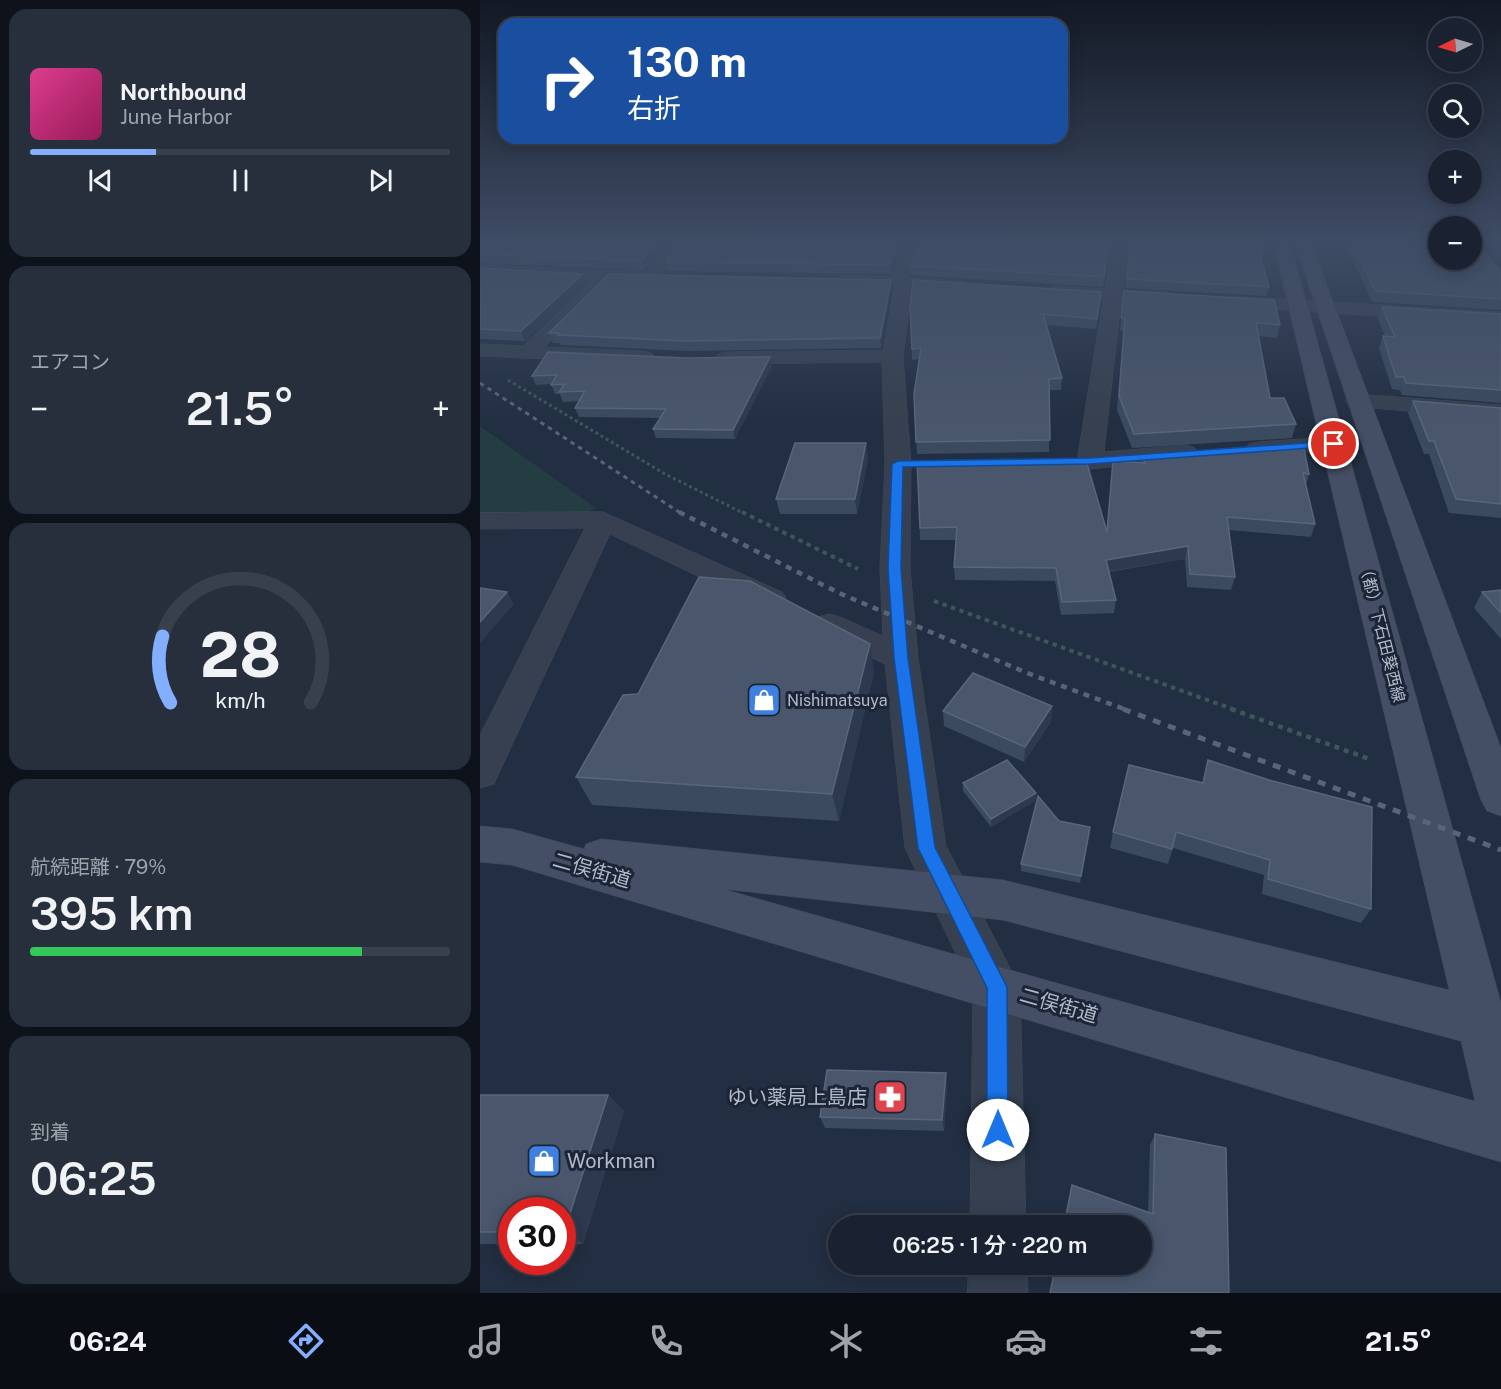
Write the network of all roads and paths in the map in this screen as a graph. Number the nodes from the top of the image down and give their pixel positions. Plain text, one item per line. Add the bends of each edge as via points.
1 (578, 303) edge
2 (898, 303) edge
3 (1111, 303) edge
4 (1260, 303) edge
5 (1310, 306) junction
6 (1501, 318) edge
7 (480, 350) edge
8 (529, 351) junction
9 (892, 356) junction
10 (666, 358) edge
11 (701, 359) edge
12 (504, 378) dead end
13 (1357, 401) junction
14 (1501, 412) edge
15 (1334, 444) junction
16 (1239, 450) edge
17 (1203, 452) edge
18 (603, 520) junction
19 (480, 521) edge
20 (896, 587) junction
21 (901, 658) junction
22 (480, 773) edge
23 (1418, 776) junction
24 (1501, 800) edge
25 (496, 846) edge
26 (950, 894) junction
27 (997, 987) junction
28 (1491, 1024) edge
29 (1501, 1101) edge
30 (1501, 1135) edge
31 (998, 1215) edge
32 (998, 1275) edge
33 (998, 1293) edge

1 - 8 street
2 - 9 street
3 - 17 street via 1079,461
4 - 5 street
5 - 6 street
5 - 13 street, （都）下石田葵西線
5 - 15 street, （都）下石田葵西線
7 - 8 street
8 - 10 street
9 - 11 street
9 - 20 street via 909,464
12 - 20 path via 665,474
13 - 14 street
13 - 24 street, （都）下石田葵西線
15 - 16 street
15 - 23 street, （都）下石田葵西線
18 - 19 street
18 - 21 street
18 - 22 street
20 - 21 street
20 - 23 path
21 - 26 street via 926,848
23 - 28 street, （都）下石田葵西線
25 - 26 street, 二俣街道
25 - 27 street, 二俣街道
26 - 27 street
26 - 28 street, 二俣街道 via 1003,900
27 - 30 street, 二俣街道
27 - 31 street
28 - 29 street, （都）下石田葵西線
32 - 33 street

